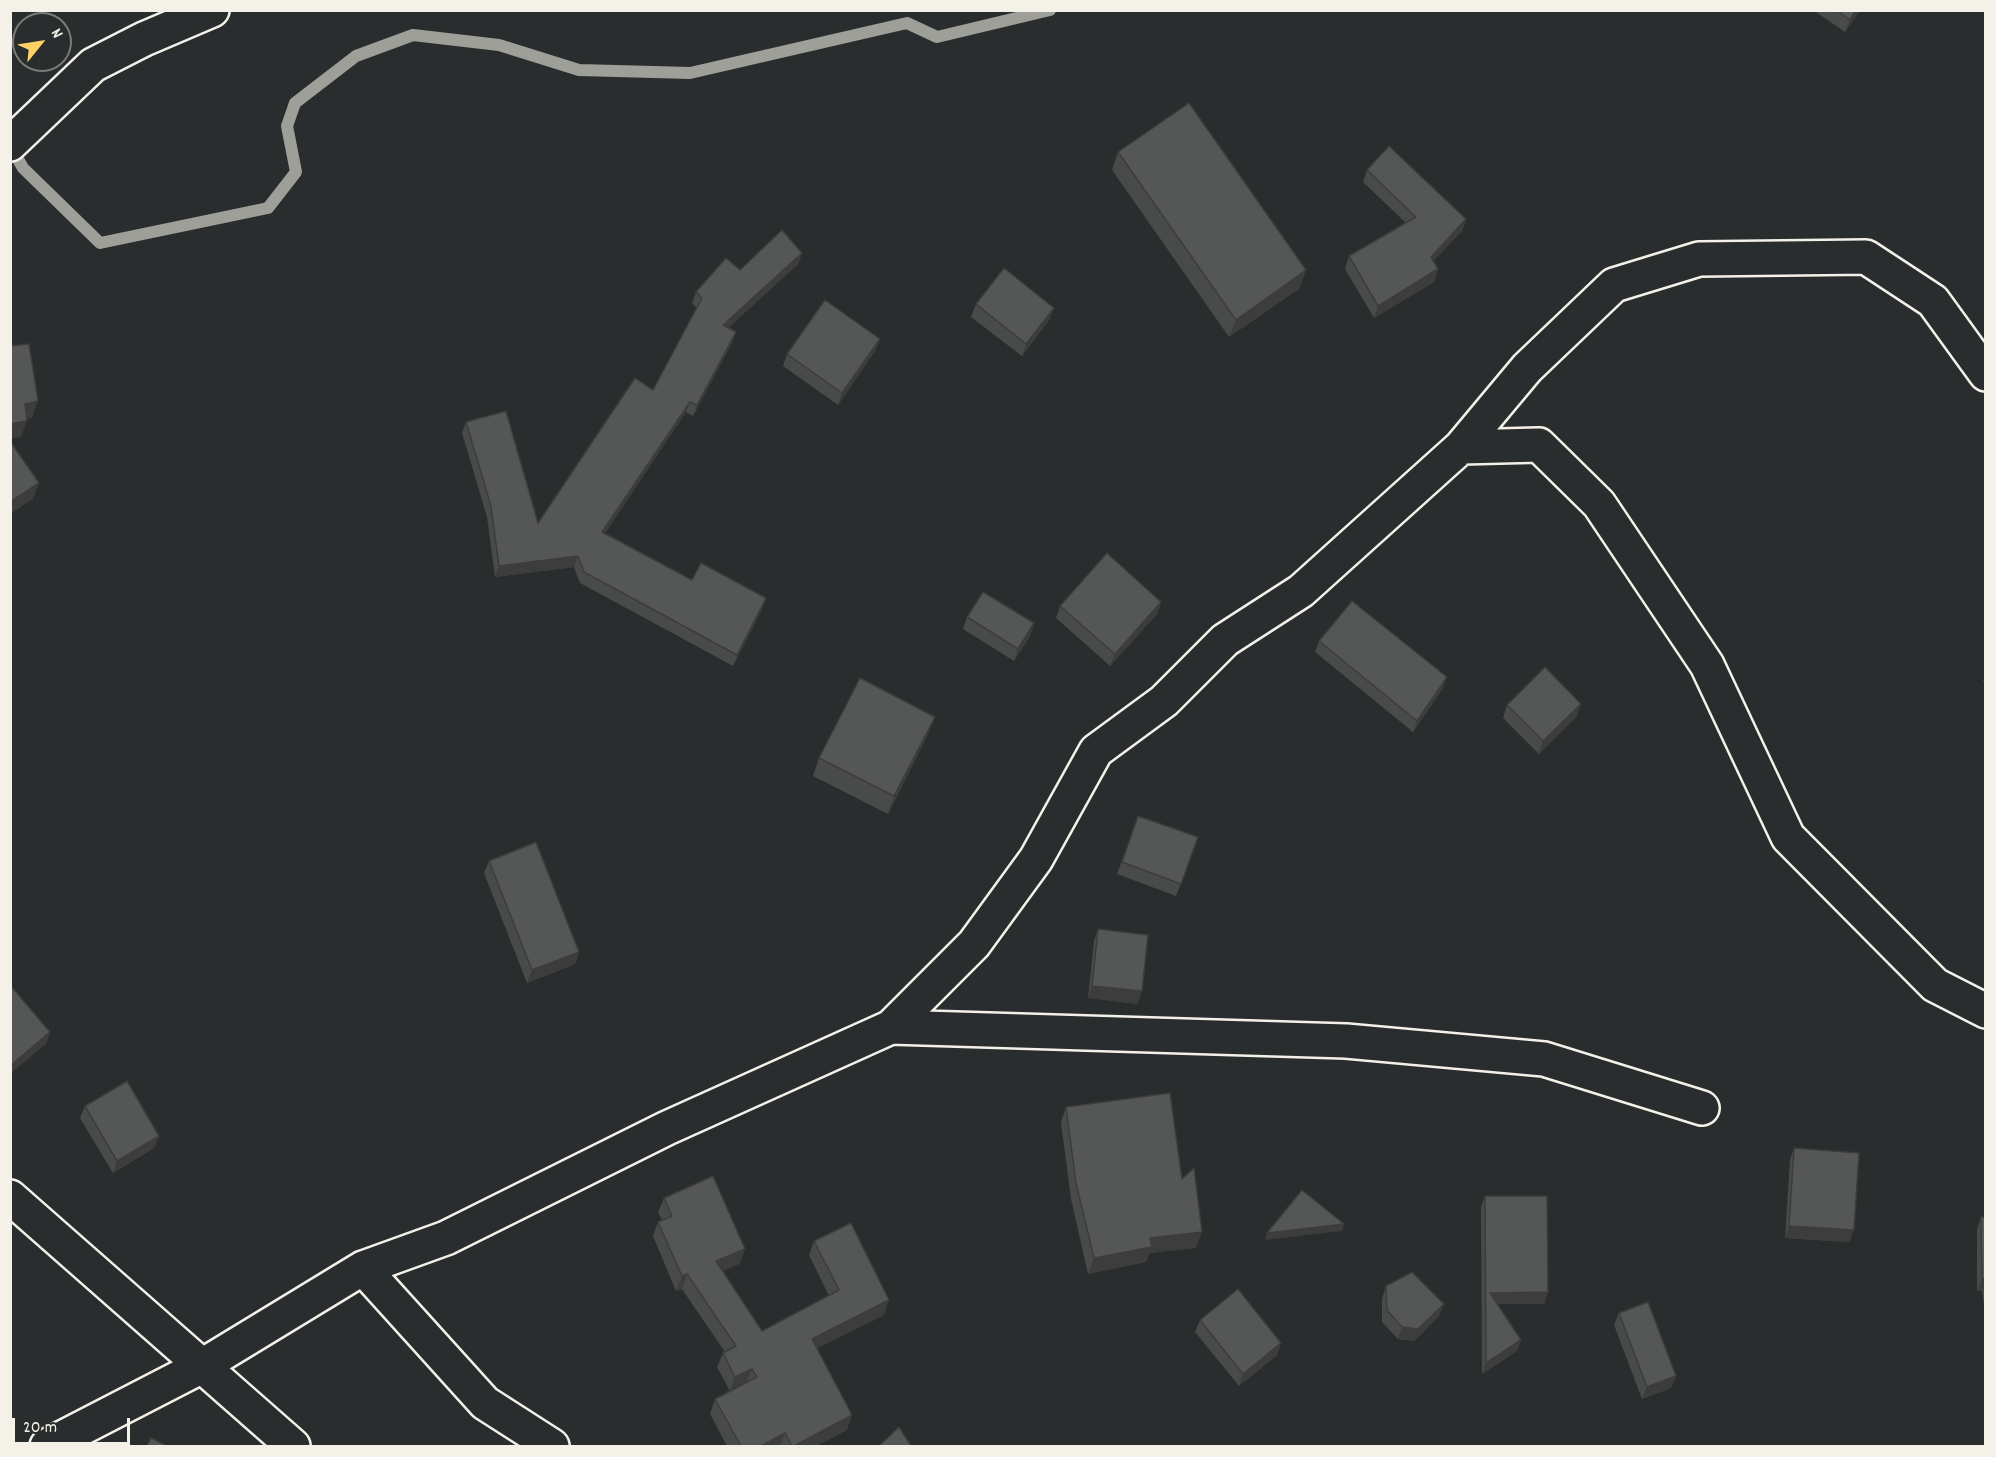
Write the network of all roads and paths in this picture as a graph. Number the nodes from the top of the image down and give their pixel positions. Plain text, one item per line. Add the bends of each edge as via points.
1 (212, 10) edge
2 (10, 144) edge
3 (1986, 374) edge
4 (1461, 447) junction
5 (1986, 1011) edge
6 (891, 1027) junction
7 (1702, 1108) dead end
8 (10, 1197) edge
9 (363, 1268) junction
10 (202, 1366) junction
11 (47, 1446) edge
12 (293, 1446) edge
13 (552, 1446) edge

1 - 2 street via 93,65
3 - 4 street via 1933,301 1866,257 1699,259 1614,285 1527,368
4 - 5 street via 1539,446 1599,504 1707,665 1788,837 1935,985
4 - 6 street via 1301,591 1225,640 1164,701 1096,751 1036,859 974,944
6 - 7 street via 1346,1041 1544,1059
6 - 9 street via 667,1128 446,1238
8 - 10 street
9 - 10 street
9 - 13 street via 485,1403
10 - 11 street
10 - 12 street

